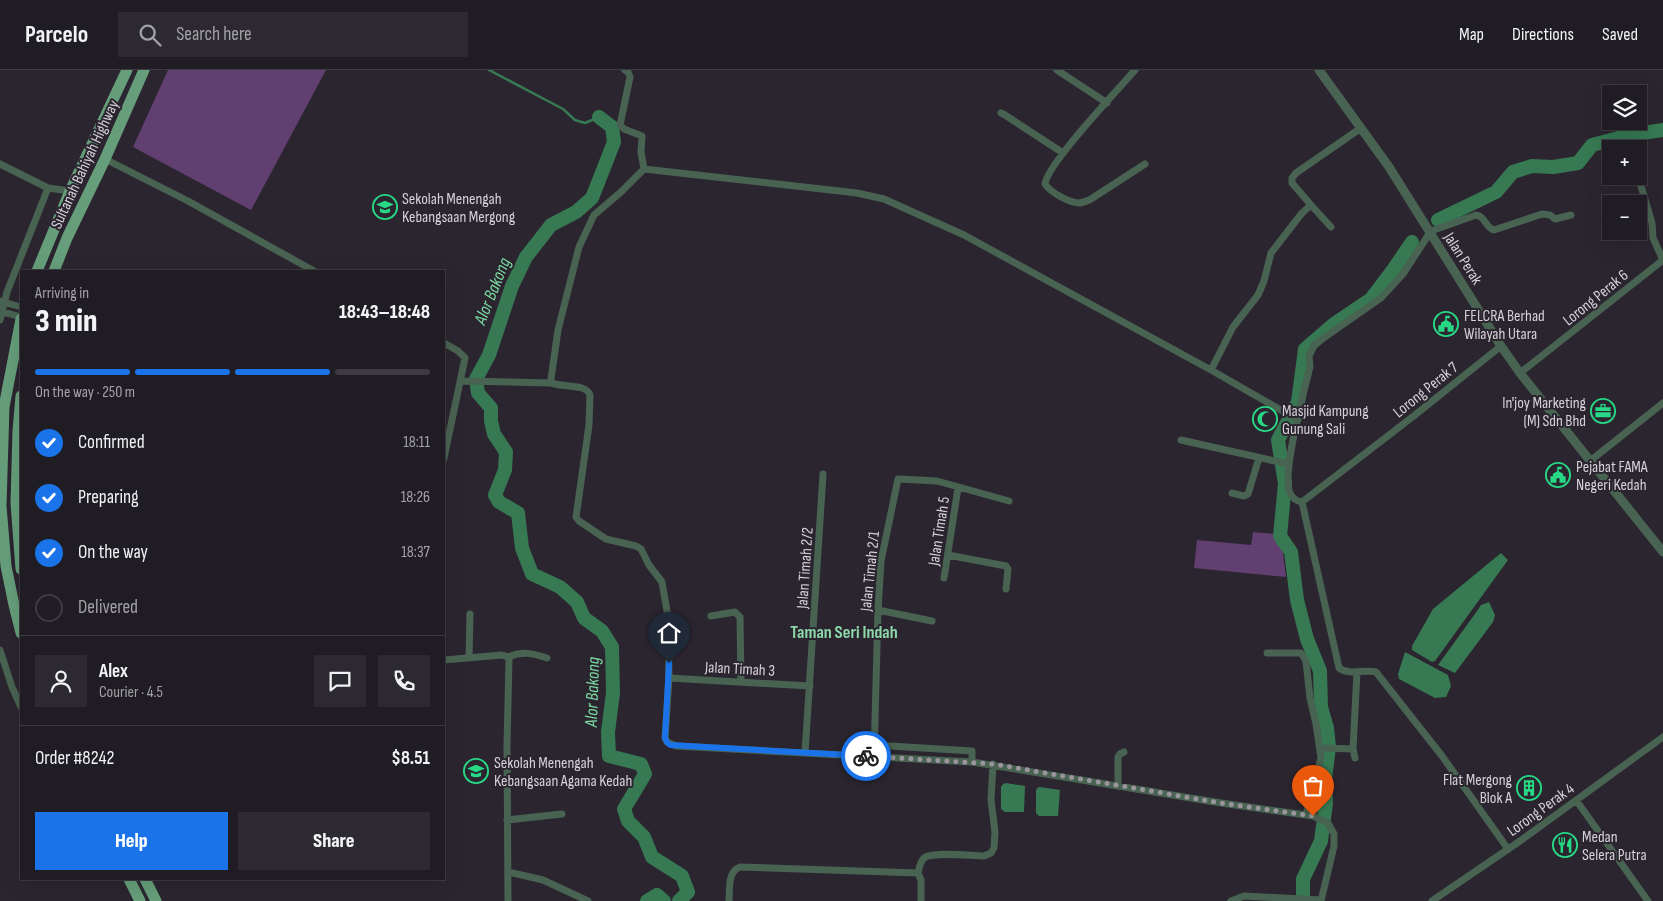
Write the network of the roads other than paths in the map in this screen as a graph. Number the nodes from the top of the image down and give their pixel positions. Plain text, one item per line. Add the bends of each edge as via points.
1 (126, 70) edge
2 (144, 70) edge
3 (625, 70) edge
4 (1057, 70) edge
5 (1135, 70) edge
6 (1318, 70) edge
7 (1107, 103) junction
8 (1001, 113) dead end
9 (1361, 128) junction
10 (1063, 153) junction
11 (105, 159) junction
12 (0, 164) edge
13 (1145, 164) dead end
14 (644, 169) junction
15 (1641, 185) edge
16 (48, 188) junction
17 (70, 191) junction
18 (1311, 205) junction
19 (1571, 215) dead end
20 (1331, 228) dead end
21 (1430, 231) junction
22 (1663, 260) edge
23 (38, 270) edge
24 (54, 270) edge
25 (312, 270) edge
26 (4, 291) edge
27 (2, 301) edge
28 (20, 307) edge
29 (1, 311) edge
30 (20, 318) edge
31 (0, 320) edge
32 (20, 323) edge
33 (445, 344) edge
34 (1501, 346) junction
35 (1211, 370) junction
36 (1520, 373) junction
37 (461, 380) junction
38 (551, 382) junction
39 (1663, 403) edge
40 (20, 408) edge
41 (1293, 418) junction
42 (1181, 440) dead end
43 (445, 453) edge
44 (1259, 458) junction
45 (1590, 461) junction
46 (1287, 464) junction
47 (824, 474) dead end
48 (958, 488) junction
49 (1232, 493) dead end
50 (1009, 501) dead end
51 (1302, 502) junction
52 (1663, 552) edge
53 (20, 556) edge
54 (948, 556) junction
55 (944, 578) dead end
56 (1006, 589) dead end
57 (878, 610) junction
58 (470, 614) dead end
59 (711, 616) dead end
60 (932, 621) dead end
61 (20, 629) edge
62 (0, 650) edge
63 (1267, 652) dead end
64 (508, 657) junction
65 (469, 658) junction
66 (547, 658) dead end
67 (445, 660) edge
68 (1357, 672) junction
69 (669, 678) junction
70 (741, 682) junction
71 (810, 686) junction
72 (20, 705) edge
73 (1663, 737) edge
74 (874, 745) junction
75 (1325, 749) junction
76 (1353, 749) junction
77 (1124, 752) dead end
78 (805, 753) junction
79 (874, 756) junction
80 (1355, 758) dead end
81 (972, 762) junction
82 (993, 764) junction
83 (1118, 785) junction
84 (1576, 800) junction
85 (562, 814) dead end
86 (1306, 815) junction
87 (507, 820) junction
88 (1508, 850) junction
89 (508, 872) junction
90 (918, 873) junction
91 (130, 880) edge
92 (146, 880) edge
93 (1307, 900) edge
94 (1321, 900) edge
95 (1645, 900) edge
96 (140, 901) edge
97 (156, 901) edge
98 (508, 901) edge
99 (588, 901) edge
100 (730, 901) edge
101 (921, 901) edge
102 (1231, 901) edge
103 (1432, 901) edge

1 - 17 main road, Sultanah Bahiyah Highway
2 - 11 main road, Sultanah Bahiyah Highway
3 - 14 street via 630,77 620,125 642,136
4 - 7 street
5 - 7 street
6 - 9 street, Jalan Perak
7 - 10 street
8 - 10 street
9 - 18 street via 1292,178 1292,183
9 - 21 street, Jalan Perak
10 - 13 street via 1045,184 1050,190 1080,203
11 - 24 main road, Sultanah Bahiyah Highway
11 - 25 street
12 - 16 street
14 - 35 street via 884,200 964,235
14 - 38 street via 594,215 579,247 558,330
15 - 22 street via 1653,238
16 - 17 street
16 - 26 street
17 - 23 main road, Sultanah Bahiyah Highway
18 - 20 street
18 - 35 street via 1271,253 1258,295 1233,327
19 - 21 street via 1556,219 1542,214 1494,230 1476,215
21 - 34 street, Jalan Perak
21 - 41 street via 1411,263 1389,290 1315,344
22 - 36 street, Lorong Perak 6
26 - 27 street
27 - 28 street
27 - 29 street
29 - 30 street
29 - 31 street
32 - 61 main road via 4,407 1,506 6,566
33 - 37 street via 465,358
34 - 36 street, Jalan Perak
34 - 51 street, Lorong Perak 7
35 - 41 street
36 - 45 street, Jalan Perak
37 - 38 street
37 - 43 street
38 - 69 street via 589,391 589,426 576,517 606,538 641,549 662,582 668,617
39 - 45 street
40 - 53 main road via 16,480
41 - 46 street
42 - 44 street
44 - 46 street
44 - 49 street via 1248,494
45 - 52 street, Jalan Perak
46 - 51 street via 1290,493
47 - 71 street, Jalan Timah 2/2
48 - 50 street
48 - 54 street, Jalan Timah 5
48 - 57 street, Jalan Timah 2/1 via 937,481 898,479 881,561
51 - 68 street via 1337,664 1343,671
54 - 55 street, Jalan Timah 5
54 - 56 street via 1006,566
57 - 60 street
57 - 74 street, Jalan Timah 2/1
58 - 65 street
59 - 70 street via 735,612 740,617
62 - 72 street
63 - 75 street via 1301,653 1304,656 1310,698
64 - 65 street
64 - 66 street via 531,652
64 - 87 street
65 - 67 street
68 - 76 street
68 - 88 street via 1376,672 1382,678
69 - 70 street, Jalan Timah 3
69 - 78 street via 667,742 676,746
70 - 71 street, Jalan Timah 3
71 - 78 street, Jalan Timah 2/2
73 - 84 street, Lorong Perak 4
74 - 79 street, Jalan Timah 2/1
74 - 81 street via 972,751
75 - 76 street
75 - 86 street
76 - 80 street
77 - 83 street via 1118,757
78 - 79 street
79 - 81 street
81 - 82 street
82 - 83 street
82 - 90 street via 991,800 996,832 992,853 984,856 929,856 921,861
83 - 86 street
84 - 88 street, Lorong Perak 4
84 - 95 street
85 - 87 street
86 - 94 street via 1328,823 1334,834
87 - 89 street
88 - 103 street, Lorong Perak 4
89 - 98 street
89 - 99 street via 543,880
90 - 100 street via 740,867 731,874
90 - 101 street via 922,880
91 - 96 main road
92 - 97 main road
93 - 94 street
93 - 102 street via 1244,896

